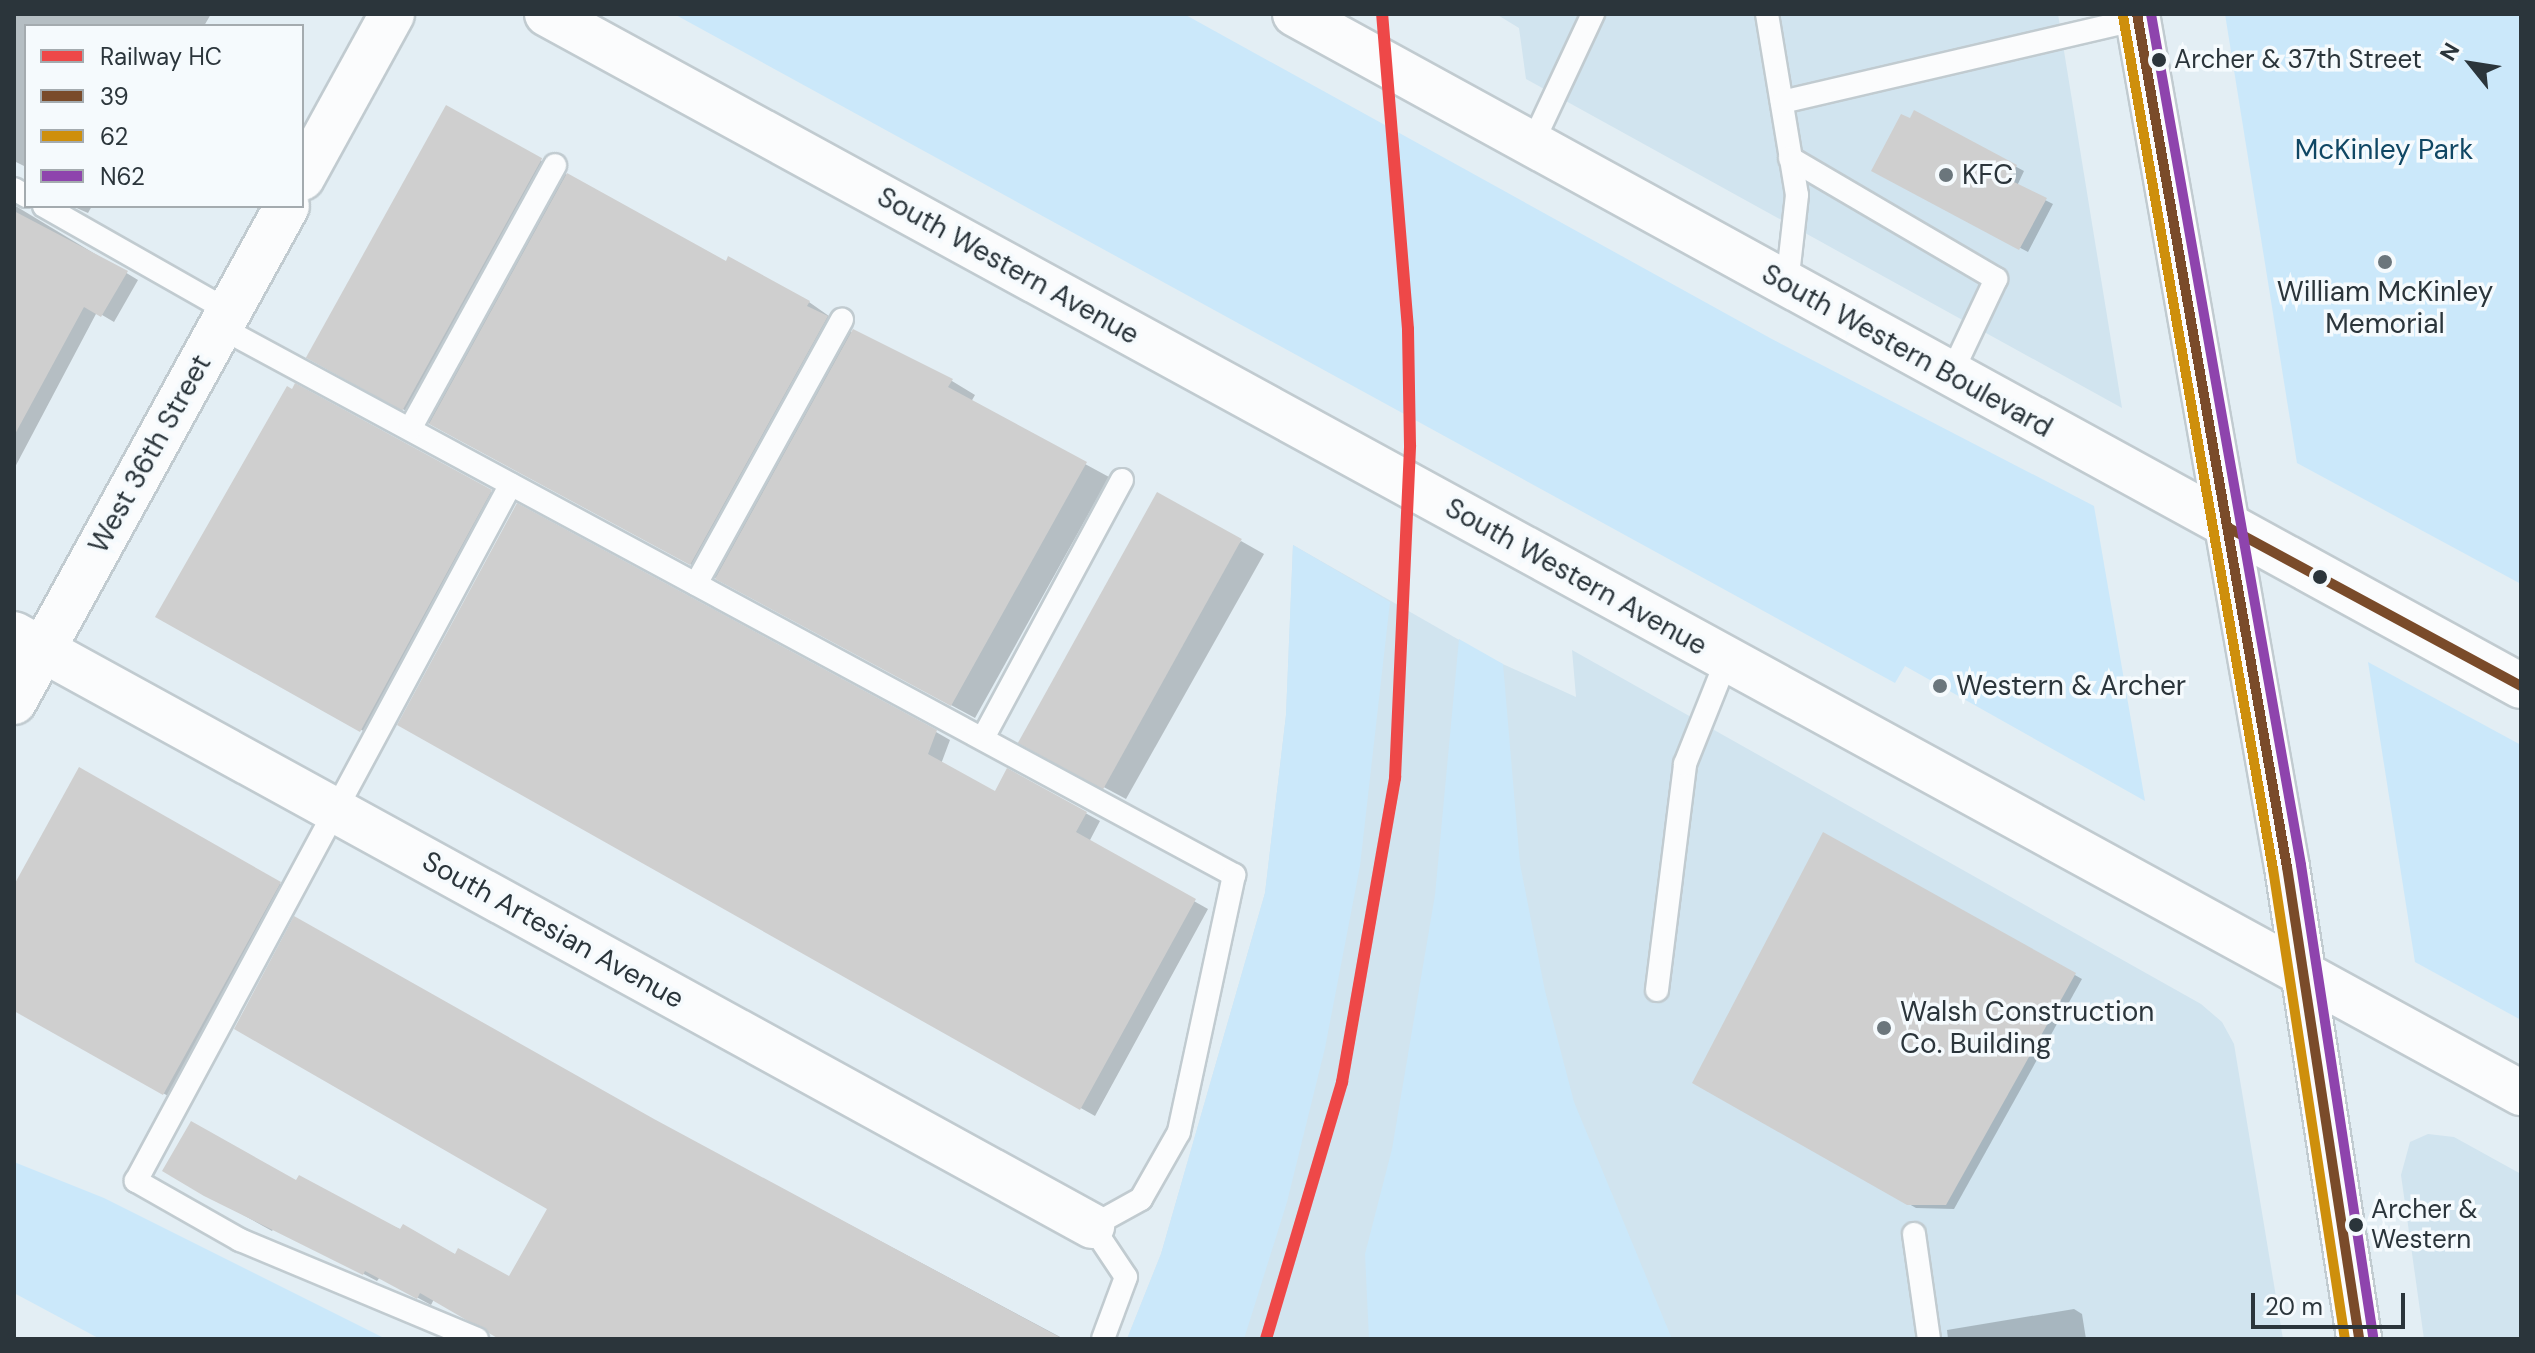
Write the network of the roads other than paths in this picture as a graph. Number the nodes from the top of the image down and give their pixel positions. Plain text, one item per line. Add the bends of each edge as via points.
1 (392, 14) edge
2 (547, 14) edge
3 (1295, 14) edge
4 (1593, 14) edge
5 (1767, 14) edge
6 (2140, 18) edge
7 (1782, 102) junction
8 (1532, 144) junction
9 (1790, 158) junction
10 (555, 165) dead end
11 (304, 174) edge
12 (47, 208) edge
13 (286, 208) edge
14 (1787, 284) junction
15 (225, 319) junction
16 (842, 320) dead end
17 (1951, 374) junction
18 (410, 429) junction
19 (1122, 480) dead end
20 (511, 484) junction
21 (2227, 527) junction
22 (696, 584) junction
23 (29, 642) edge
24 (1727, 659) junction
25 (2521, 686) edge
26 (14, 702) edge
27 (983, 738) junction
28 (336, 811) junction
29 (2302, 973) junction
30 (1657, 990) dead end
31 (2521, 1093) edge
32 (1092, 1226) junction
33 (1914, 1234) dead end
34 (477, 1339) edge
35 (1103, 1339) edge
36 (1929, 1339) edge
37 (2359, 1339) edge

1 - 11 main road
2 - 24 main road, South Western Avenue
3 - 8 main road, South Western Boulevard
4 - 8 lane
5 - 7 lane
6 - 7 lane
6 - 21 main road
7 - 9 lane
8 - 14 main road, South Western Boulevard
9 - 14 lane via 1797,195
9 - 17 lane via 1996,279
10 - 18 lane
12 - 15 lane
13 - 15 main road, West 36th Street
14 - 17 main road, South Western Boulevard
15 - 18 lane
15 - 23 main road, West 36th Street
16 - 22 lane
17 - 21 main road, South Western Boulevard
18 - 20 lane
19 - 27 lane
20 - 22 lane
20 - 28 lane
21 - 25 main road, South Western Boulevard
21 - 29 main road
22 - 27 lane
23 - 26 main road, West 36th Street
23 - 28 main road, South Artesian Avenue
24 - 29 main road, South Western Avenue
24 - 30 lane via 1685,764
27 - 32 lane via 1234,875 1179,1132 1141,1199
28 - 32 main road, South Artesian Avenue
28 - 34 lane via 136,1181 240,1240
29 - 31 main road, South Western Avenue
29 - 37 main road
32 - 35 lane via 1126,1277
33 - 36 lane

